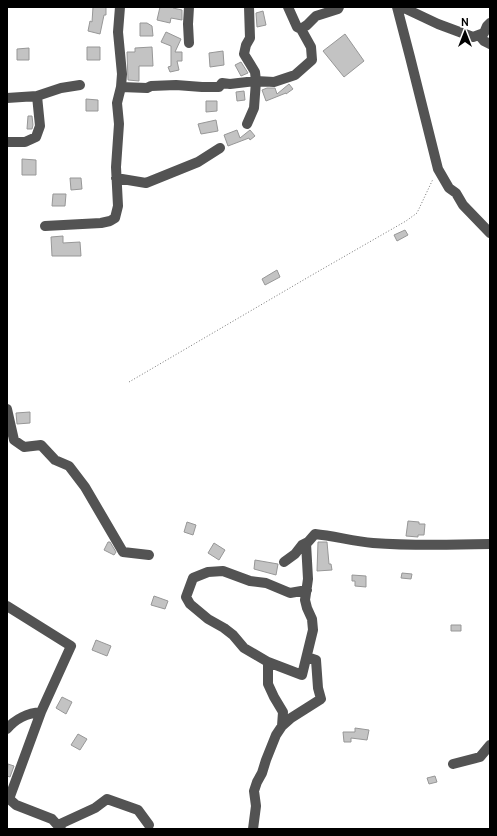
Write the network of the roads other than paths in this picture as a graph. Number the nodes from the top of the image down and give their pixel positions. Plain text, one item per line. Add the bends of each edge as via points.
1 (120, 7) edge
2 (190, 7) edge
3 (249, 7) edge
4 (288, 7) edge
5 (339, 7) edge
6 (396, 7) edge
7 (402, 7) edge
8 (490, 23) edge
9 (301, 29) junction
10 (479, 35) junction
11 (189, 43) dead end
12 (490, 44) edge
13 (256, 81) junction
14 (80, 85) dead end
15 (121, 87) junction
16 (37, 96) junction
17 (7, 98) edge
18 (247, 124) dead end
19 (7, 142) edge
20 (220, 148) dead end
21 (116, 178) junction
22 (44, 226) dead end
23 (490, 234) edge
24 (7, 409) edge
25 (306, 543) junction
26 (490, 544) edge
27 (150, 555) dead end
28 (284, 562) dead end
29 (306, 590) junction
30 (7, 606) edge
31 (307, 657) junction
32 (268, 662) junction
33 (41, 712) junction
34 (282, 726) junction
35 (7, 729) edge
36 (490, 744) edge
37 (453, 764) dead end
38 (8, 798) edge
39 (149, 825) dead end
40 (60, 827) edge
41 (251, 827) edge

1 - 15 street via 118,32
2 - 11 street
3 - 13 street via 250,38 244,54 255,72
4 - 9 street via 297,27
5 - 9 street via 316,16
6 - 23 street via 438,170 449,188
7 - 10 street via 468,36
8 - 10 street via 484,33
9 - 13 street via 311,47 312,60 296,75 274,82
10 - 12 street
13 - 15 street via 222,83 219,87
13 - 18 street via 254,108
14 - 16 street
15 - 21 street via 117,103 119,124
16 - 17 street
16 - 19 street via 40,126 36,137 25,142
20 - 21 street via 198,162 146,183
21 - 22 street via 116,218 101,223
24 - 27 street via 14,440 24,447 41,445 55,460 69,466 85,487 123,552
25 - 26 street via 315,534 374,543
25 - 28 street
25 - 29 street
29 - 31 street via 305,600 313,630
29 - 32 street via 290,593 266,583 250,581 223,571 208,572 193,578 186,597 190,604 233,635 244,648
30 - 33 street via 71,646
31 - 32 street via 302,675
31 - 34 street via 316,660 321,699
32 - 34 street via 268,684 283,712
33 - 35 street via 30,713 12,723
33 - 38 street
34 - 41 street via 254,791 256,806
36 - 37 street via 480,757
38 - 40 street via 16,805 52,819
39 - 40 street via 138,810 107,799

